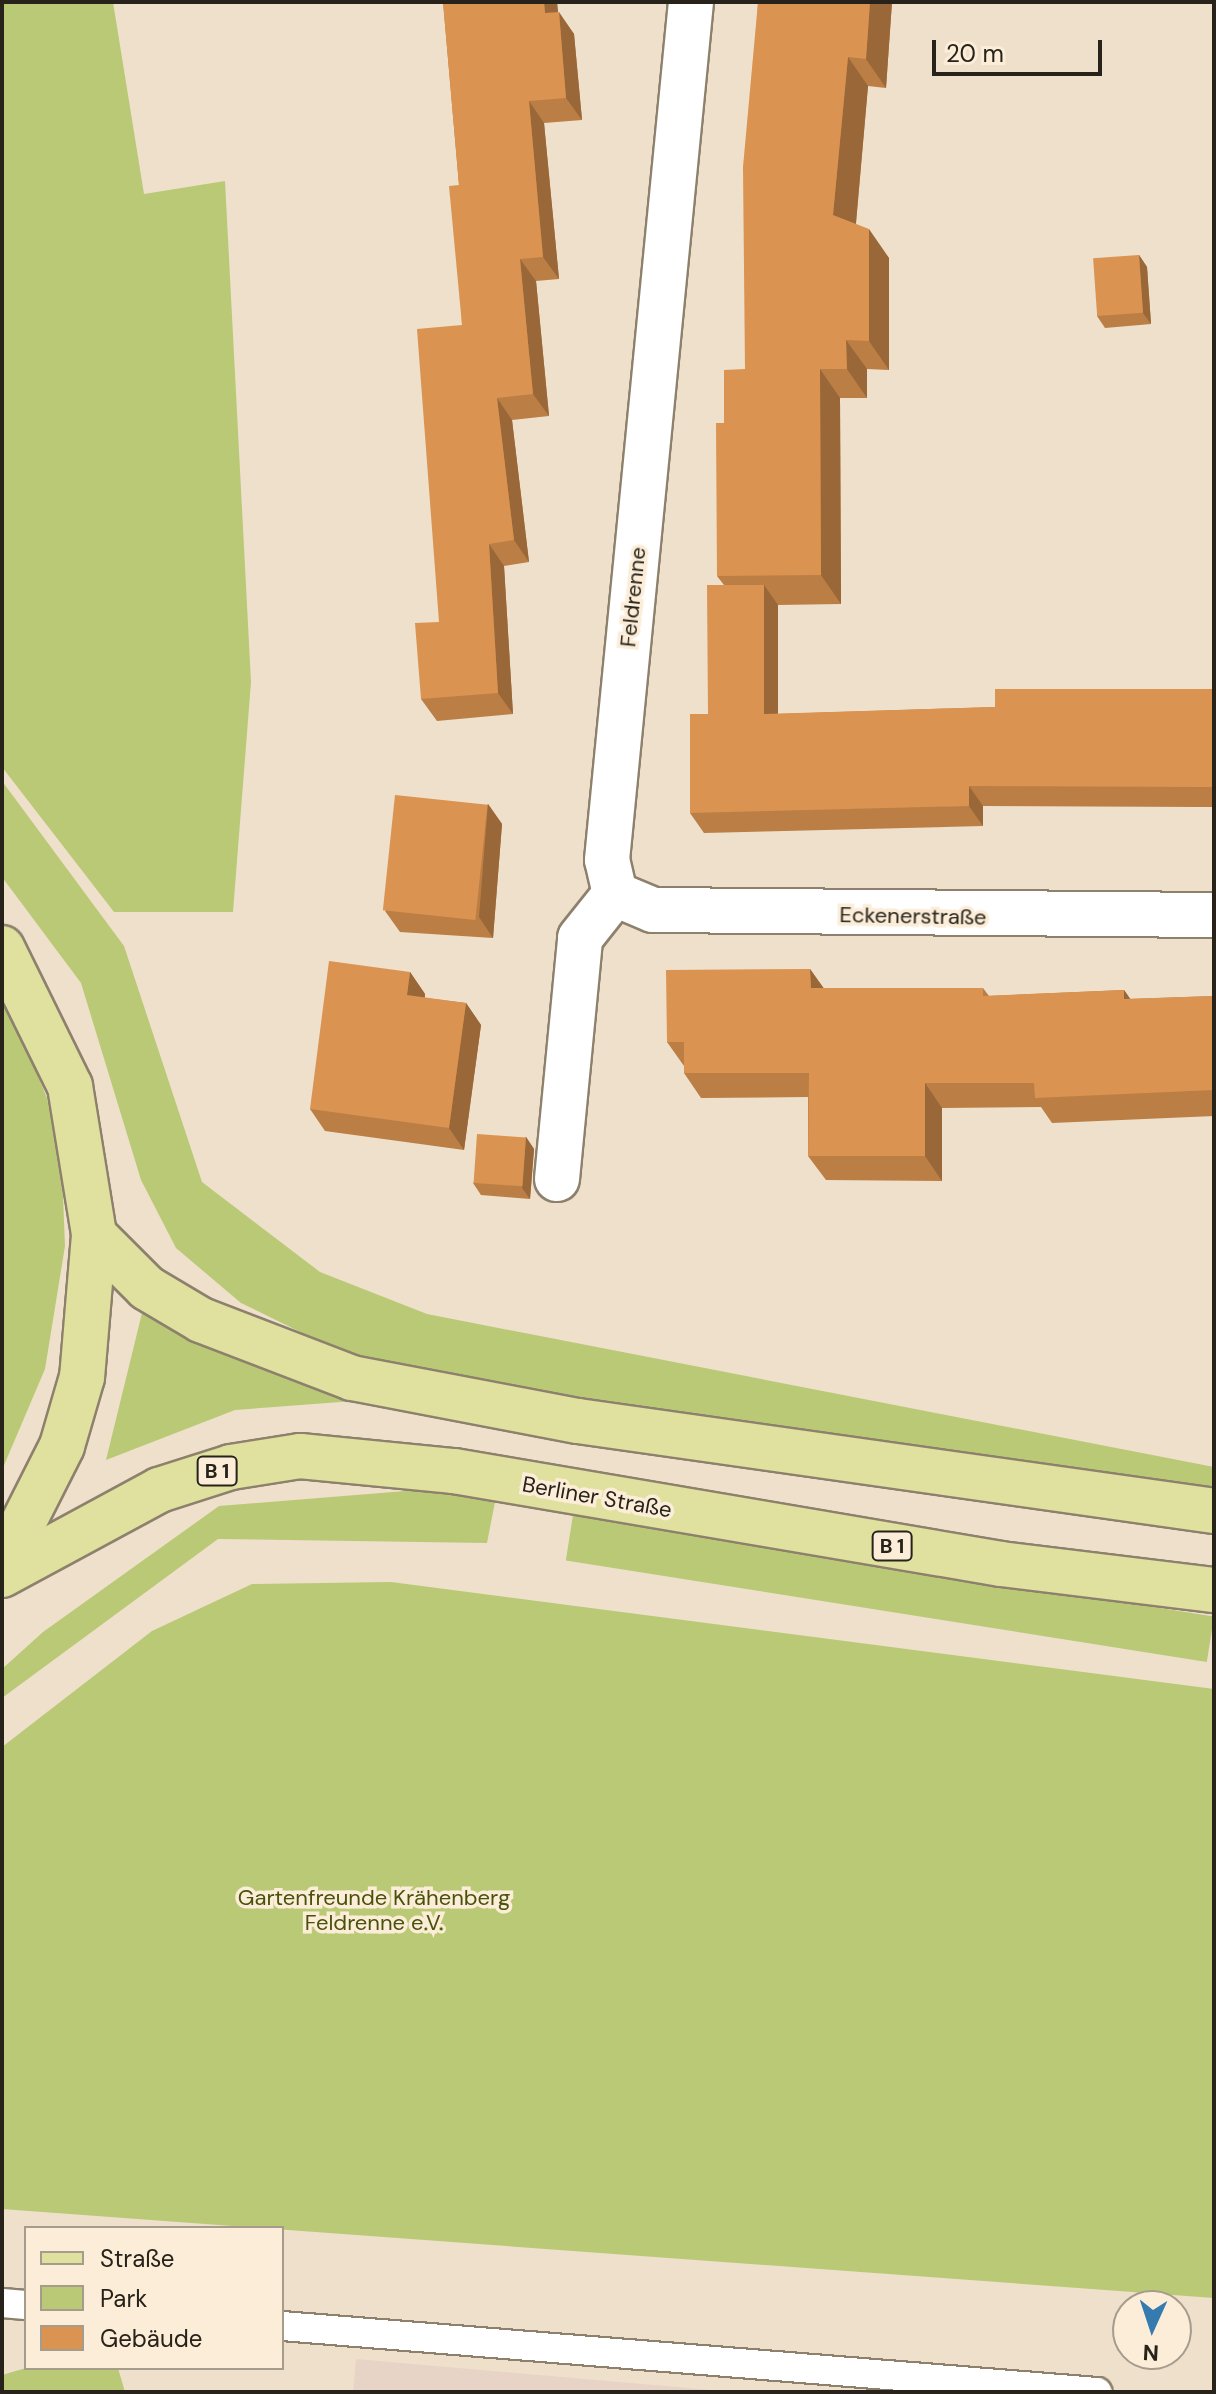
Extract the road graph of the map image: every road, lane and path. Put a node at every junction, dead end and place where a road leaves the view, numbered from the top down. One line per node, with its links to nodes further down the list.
1 (691, 2): 2 (street, Feldrenne)
2 (615, 894): 3 (street, Eckenerstraße); 5 (street)
3 (1214, 915)
4 (2, 948): 6 (main road)
5 (557, 1179)
6 (94, 1235): 7 (main road); 8 (main road)
7 (1214, 1511)
8 (2, 1565)
9 (2, 1575): 10 (main road, Berliner Straße / B 1)
10 (1214, 1590)
11 (2, 2303): 12 (lane)
12 (24, 2305)
13 (284, 2326): 14 (lane)
14 (1097, 2392)

